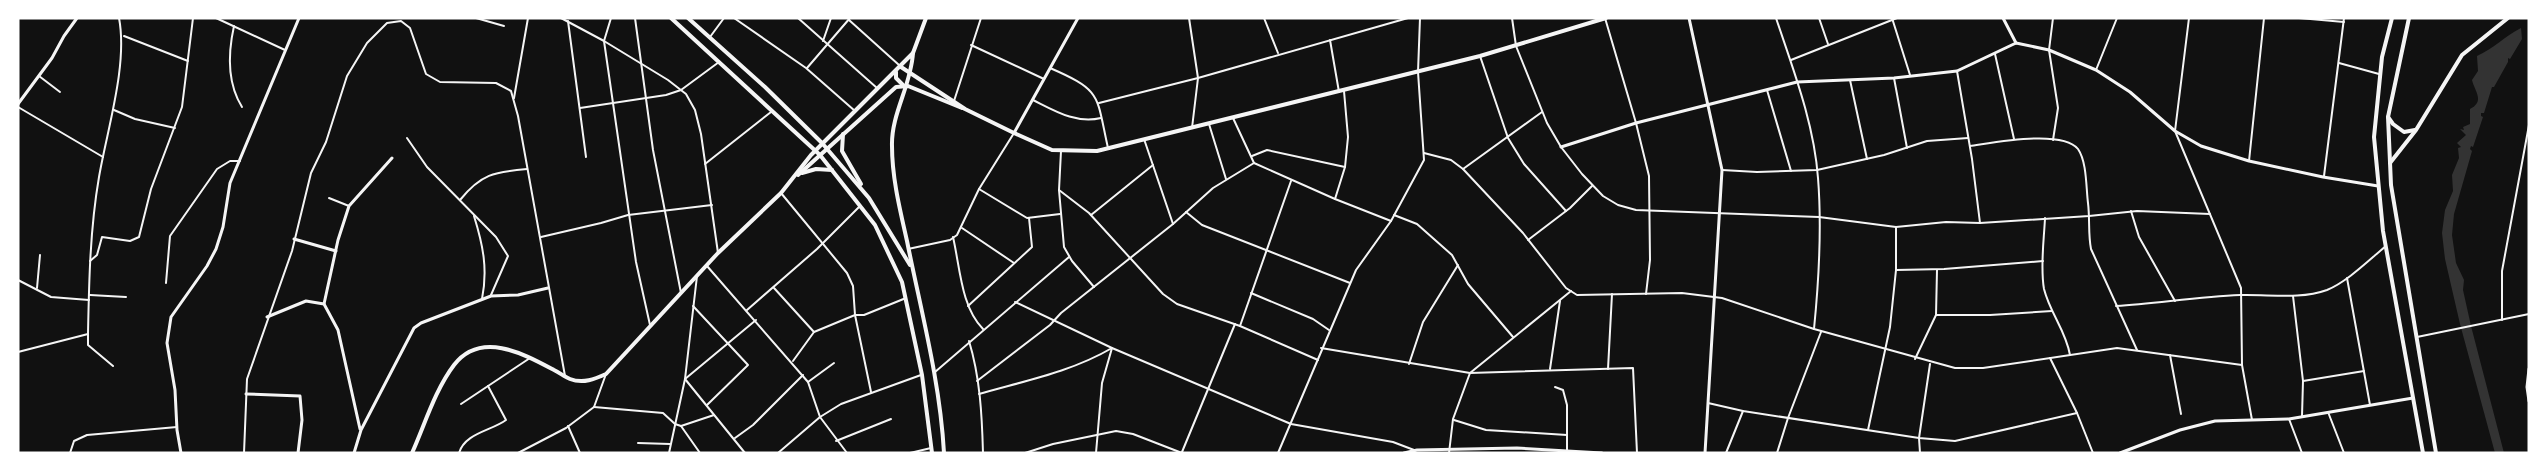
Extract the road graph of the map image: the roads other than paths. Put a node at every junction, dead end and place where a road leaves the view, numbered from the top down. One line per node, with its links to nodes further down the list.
1 (77, 18): 77 (street)
2 (119, 18): 47 (street)
3 (193, 18): 64 (street)
4 (216, 18): 44 (street)
5 (299, 18): 58 (street)
6 (476, 18): 45 (street)
7 (528, 18): 91 (street)
8 (561, 18): 42 (street)
9 (611, 18): 50 (street)
10 (634, 18): 67 (street)
11 (671, 18): 65 (main road)
12 (688, 18): 48 (main road)
13 (724, 18): 48 (street)
14 (734, 18): 69 (street)
15 (798, 18): 51 (street)
16 (831, 18): 51 (street)
17 (926, 18): 59 (main road)
18 (981, 18): 55 (street)
19 (1078, 18): 70 (street)
20 (1189, 18): 79 (street)
21 (1264, 18): 60 (street)
22 (1408, 18): 49 (street)
23 (1420, 18): 74 (street)
24 (1512, 18): 56 (street)
25 (1605, 18): 56 (main road); 108 (street)
26 (1689, 18): 97 (street)
27 (1776, 18): 63 (street)
28 (1820, 18): 53 (street)
29 (1897, 18): 40 (street)
30 (2003, 18): 52 (street)
31 (2053, 18): 57 (street)
32 (2117, 18): 71 (street)
33 (2189, 18): 114 (street)
34 (2264, 18): 138 (street)
35 (2299, 18): 41 (street)
36 (2392, 18): 76 (main road)
37 (2409, 18): 105 (main road)
38 (2508, 18): 113 (main road)
39 (850, 19): 54 (street); 68 (street)
40 (1892, 19): 53 (street); 78 (street)
41 (2344, 20): 66 (street)
42 (568, 21): 50 (street); 99 (street)
43 (2529, 25): 46 (street)
44 (234, 26): 58 (street); 98 (street)
45 (504, 26)
46 (2529, 31)
47 (122, 36): 64 (street); 101 (street)
48 (710, 37): 123 (main road)
49 (1330, 40): 60 (street); 88 (street)
50 (604, 41): 67 (street); 94 (street)
51 (823, 41): 54 (street)
52 (2016, 43): 57 (street); 61 (street)
53 (1828, 44): 63 (street)
54 (826, 45): 69 (street); 85 (street)
55 (971, 45): 81 (street); 93 (street)
56 (1515, 46): 62 (main road); 104 (street)
57 (2049, 50): 71 (street); 122 (street)
58 (287, 51): 139 (street)
59 (913, 53): 68 (main road); 75 (main road)
60 (1278, 53): 79 (street)
61 (1995, 54): 73 (street); 121 (street)
62 (1480, 56): 74 (main road); 118 (street)
63 (1790, 60): 83 (street)
64 (188, 61): 111 (street)
65 (720, 61): 86 (street); 102 (main road)
66 (2339, 63): 76 (street); 152 (street)
67 (643, 65): 86 (street); 90 (street)
68 (901, 67): 72 (main road); 75 (main road)
69 (806, 68): 103 (street)
70 (1050, 68): 81 (street); 95 (street)
71 (2096, 70): 114 (street)
72 (897, 71): 84 (main road); 85 (main road)
73 (1957, 71): 78 (street); 119 (street)
74 (1418, 72): 88 (main road); 131 (street)
75 (912, 73): 84 (main road); 93 (main road)
76 (2380, 74): 157 (main road)
77 (39, 76): 89 (street); 96 (street)
78 (1910, 76): 80 (street)
79 (1198, 78): 95 (street); 112 (street)
80 (1894, 78): 82 (street); 128 (street)
81 (1044, 79): 92 (street)
82 (1850, 80): 83 (street); 137 (street)
83 (1797, 82): 87 (street); 148 (street)
84 (906, 86): 100 (main road); 115 (main road); 195 (main road)
85 (879, 89): 103 (main road)
86 (681, 90): 90 (street); 142 (street)
87 (1767, 90): 97 (street); 150 (street)
88 (1341, 91): 107 (main road); 144 (street)
89 (60, 92)
90 (647, 98): 94 (street); 168 (street)
91 (513, 99): 145 (street); 191 (street)
92 (1033, 99): 106 (street); 116 (street)
93 (954, 101): 100 (main road)
94 (613, 103): 99 (street); 176 (street)
95 (1099, 103): 106 (street)
96 (18, 105): 134 (street)
97 (1707, 105): 108 (street); 147 (street)
98 (242, 106)
99 (580, 108): 135 (street)
100 (965, 109): 116 (main road)
101 (113, 110): 111 (street); 134 (street)
102 (774, 110): 129 (main road); 142 (street)
103 (855, 111): 123 (main road)
104 (1542, 112): 118 (street); 125 (street)
105 (2388, 117): 113 (main road); 141 (main road)
106 (1101, 118): 127 (street)
107 (1233, 118): 109 (main road); 133 (street)
108 (1636, 123): 125 (street); 169 (street)
109 (1209, 124): 112 (main road); 154 (street)
110 (2529, 125): 248 (street)
111 (175, 128): 202 (street)
112 (1192, 128): 120 (main road)
113 (2416, 130): 141 (main road)
114 (2175, 131): 138 (street); 175 (street)
115 (844, 132): 126 (main road); 162 (main road)
116 (1014, 133): 130 (main road); 158 (street)
117 (407, 138): 164 (street)
118 (1508, 138): 146 (street); 170 (street)
119 (1968, 138): 124 (street); 128 (street)
120 (1144, 139): 127 (main road); 143 (street)
121 (2014, 139): 122 (street); 124 (street)
122 (2053, 140): 180 (street)
123 (822, 143): 126 (main road); 129 (main road)
124 (1970, 146): 185 (street)
125 (1561, 147): 156 (street)
126 (827, 148): 132 (main road); 162 (main road)
127 (1108, 148): 130 (main road)
128 (1907, 148): 137 (street)
129 (815, 150): 132 (main road); 153 (main road)
130 (1061, 150): 159 (street)
131 (1424, 153): 146 (street); 178 (street)
132 (820, 155): 149 (main road); 151 (main road)
133 (1252, 156): 140 (street); 144 (street)
134 (103, 157): 202 (street)
135 (586, 157)
136 (392, 158): 167 (street)
137 (1867, 159): 148 (street)
138 (2249, 160): 152 (street)
139 (240, 161): 213 (street); 323 (street)
140 (1254, 163): 154 (street); 155 (street)
141 (2390, 163): 259 (main road)
142 (705, 164): 165 (street)
143 (1153, 165): 177 (street); 186 (street)
144 (1345, 167): 163 (street)
145 (527, 169): 164 (street); 189 (street)
146 (1463, 169): 192 (street)
147 (1722, 170): 150 (street); 179 (street)
148 (1817, 170): 150 (street); 181 (street)
149 (834, 171): 151 (main road); 166 (main road)
150 (1791, 171)
151 (799, 174): 153 (main road)
152 (2324, 177): 157 (street)
153 (794, 178): 160 (main road)
154 (1226, 179): 172 (street)
155 (1291, 181): 163 (street); 196 (street)
156 (1592, 186): 169 (street); 170 (street)
157 (2378, 186): 194 (main road)
158 (979, 189): 182 (street); 188 (street)
159 (1059, 190): 173 (street); 177 (street)
160 (781, 193): 193 (street); 198 (main road)
161 (330, 198): 167 (street)
162 (869, 198): 207 (main road)
163 (1335, 199): 184 (street)
164 (460, 200): 174 (street)
165 (712, 205): 168 (street); 198 (street)
166 (861, 205): 193 (street); 230 (main road)
167 (349, 206): 197 (street)
168 (664, 210): 176 (street); 221 (street)
169 (1651, 210): 179 (street); 223 (street)
170 (1566, 211): 192 (street)
171 (2131, 211): 175 (street); 180 (street); 234 (street)
172 (1186, 212): 186 (street); 196 (street)
173 (1061, 213): 182 (street); 200 (street)
174 (473, 214): 226 (street); 232 (street)
175 (2210, 214): 225 (street)
176 (628, 215): 189 (street); 250 (street)
177 (1091, 215): 201 (street)
178 (1394, 215): 184 (street); 205 (street)
179 (1720, 215): 181 (street); 229 (street)
180 (2089, 216): 183 (street); 239 (street)
181 (1819, 217): 187 (street); 253 (street)
182 (1029, 218): 204 (street)
183 (2045, 218): 185 (street); 203 (street)
184 (1391, 220): 214 (street)
185 (1980, 223): 187 (street)
186 (1173, 224): 201 (street)
187 (1896, 227): 209 (street)
188 (962, 228): 190 (street); 204 (street)
189 (540, 237): 218 (street)
190 (953, 237): 195 (street); 238 (street)
191 (294, 239): 197 (street); 245 (street)
192 (1528, 240): 219 (street)
193 (823, 243): 215 (street); 243 (street)
194 (2386, 246): 211 (street); 300 (main road)
195 (908, 249): 207 (main road)
196 (1266, 250): 214 (street); 220 (street)
197 (336, 251): 236 (street)
198 (718, 254): 206 (main road)
199 (40, 255): 217 (street)
200 (1069, 256): 216 (street); 235 (street)
201 (1129, 259): 216 (street); 249 (street)
202 (90, 261): 224 (street)
203 (2043, 261): 208 (street); 241 (street)
204 (1014, 263): 238 (street)
205 (1458, 265): 258 (street); 276 (street)
206 (707, 266): 210 (main road); 240 (street)
207 (912, 269): 283 (main road)
208 (1937, 269): 209 (street); 244 (street)
209 (1896, 270): 264 (street)
210 (697, 276): 221 (main road); 237 (street)
211 (2346, 277): 227 (street); 282 (street)
212 (18, 280): 217 (street)
213 (165, 283)
214 (1350, 283): 254 (street)
215 (773, 287): 240 (street); 256 (street)
216 (1094, 287): 246 (street)
217 (36, 288): 231 (street)
218 (548, 288): 226 (street); 288 (street)
219 (1572, 291): 222 (street); 233 (street)
220 (1251, 293): 251 (street); 254 (street)
221 (681, 294): 250 (main road)
222 (1612, 294): 223 (street); 280 (street)
223 (1646, 294): 229 (street)
224 (89, 295): 228 (street); 231 (street)
225 (2241, 295): 227 (street); 234 (street); 277 (street)
226 (491, 296): 232 (street)
227 (2293, 296): 291 (street)
228 (126, 297)
229 (1716, 297): 253 (street); 302 (street)
230 (906, 298): 243 (street); 287 (main road)
231 (89, 300): 257 (street)
232 (482, 300): 324 (street)
233 (1560, 300): 258 (street); 279 (street)
234 (2175, 301): 239 (street)
235 (1015, 302): 246 (street); 252 (street)
236 (324, 304): 245 (street); 324 (street)
237 (693, 306): 261 (street); 289 (street)
238 (968, 306): 252 (street)
239 (2116, 306): 265 (street)
240 (747, 310): 247 (street)
241 (2052, 311): 244 (street); 268 (street)
242 (2529, 314): 248 (street)
243 (855, 315): 256 (street); 297 (street)
244 (1936, 315): 271 (street)
245 (267, 317): 298 (street)
246 (1056, 319): 262 (street); 290 (street)
247 (756, 320): 261 (street); 273 (street)
248 (2502, 320): 259 (street)
249 (1235, 324): 251 (street); 294 (street)
250 (651, 326): 285 (main road)
251 (1239, 326): 272 (street)
252 (983, 329): 260 (street)
253 (1814, 329): 255 (street)
254 (1329, 330): 263 (street)
255 (1821, 331): 264 (street); 315 (street)
256 (814, 332): 273 (street)
257 (88, 334): 266 (street); 278 (street)
258 (1513, 337): 284 (street)
259 (2416, 337): 370 (main road)
260 (969, 341): 283 (street); 290 (street)
261 (727, 343): 289 (street); 304 (street)
262 (1112, 348): 294 (street); 299 (street); 326 (street)
263 (1322, 348): 272 (street); 276 (street)
264 (1885, 350): 271 (street); 325 (street)
265 (2137, 350): 267 (street); 268 (street)
266 (18, 352)
267 (2169, 354): 277 (street); 310 (street)
268 (2070, 355): 270 (street)
269 (530, 358): 288 (main road); 293 (street); 342 (main road)
270 (2050, 358): 275 (street); 309 (street)
271 (1915, 359): 275 (street)
272 (1318, 360): 320 (street)
273 (792, 362): 286 (street)
274 (834, 363): 292 (street)
275 (1930, 363): 329 (street)
276 (1409, 364): 284 (street)
277 (2242, 365): 318 (street)
278 (113, 366)
279 (1550, 369): 280 (street); 284 (street)
280 (1608, 369): 360 (street)
281 (2529, 369): 296 (street)
282 (2364, 371): 291 (street); 305 (street)
283 (934, 372): 352 (main road)
284 (1470, 373): 316 (street)
285 (606, 374): 288 (main road); 306 (street)
286 (802, 375): 292 (street); 328 (street)
287 (922, 375): 297 (street); 333 (main road)
288 (565, 376)
289 (685, 379): 304 (street); 319 (street)
290 (976, 381): 299 (street)
291 (2303, 381): 312 (street)
292 (808, 382): 313 (street)
293 (488, 386): 303 (street); 343 (street)
294 (1209, 387): 320 (street); 356 (street)
295 (1555, 387): 327 (street)
296 (2528, 387): 301 (street)
297 (871, 392): 313 (street)
298 (246, 394): 339 (street); 340 (street)
299 (979, 394): 353 (street)
300 (2413, 398): 305 (street); 369 (main road)
301 (2529, 401)
302 (1707, 403): 307 (street); 361 (street)
303 (461, 404)
304 (707, 405): 311 (street)
305 (2370, 405): 308 (street)
306 (594, 408): 319 (street); 321 (street)
307 (1743, 411): 315 (street); 362 (street)
308 (2328, 412): 312 (street); 368 (street)
309 (2077, 413): 329 (street); 365 (street)
310 (2181, 414)
311 (714, 415): 322 (street); 328 (street)
312 (2302, 416): 317 (street)
313 (820, 417): 330 (street); 349 (street)
314 (891, 418): 330 (street)
315 (1788, 418): 325 (street); 363 (street)
316 (1453, 419): 327 (street); 335 (street)
317 (2289, 419): 318 (street); 367 (street)
318 (2252, 421): 366 (street)
319 (675, 424): 322 (street); 332 (street)
320 (1291, 424): 334 (street); 357 (street)
321 (568, 426): 344 (street); 345 (street)
322 (681, 426): 347 (street)
323 (177, 428): 337 (street); 338 (street)
324 (361, 430): 341 (street)
325 (1868, 430): 329 (street)
326 (1097, 434): 354 (street); 355 (street); 356 (street)
327 (1567, 435): 336 (street)
328 (735, 438): 348 (street)
329 (1919, 438): 364 (street)
330 (836, 441): 350 (street)
331 (638, 443): 332 (street)
332 (670, 444): 346 (street)
333 (931, 450): 351 (street)
334 (1417, 450): 335 (street); 358 (street)
335 (1449, 451): 336 (street)
336 (1566, 451): 359 (street)
337 (70, 453)
338 (181, 453)
339 (244, 453)
340 (298, 453)
341 (354, 453)
342 (412, 453)
343 (459, 453)
344 (518, 453)
345 (580, 453)
346 (669, 453)
347 (700, 453)
348 (745, 453)
349 (778, 453)
350 (847, 453)
351 (910, 453)
352 (944, 453)
353 (983, 453)
354 (1025, 453)
355 (1096, 453)
356 (1182, 453)
357 (1278, 453)
358 (1404, 453)
359 (1602, 453)
360 (1637, 453)
361 (1705, 453)
362 (1726, 453)
363 (1777, 453)
364 (1920, 453)
365 (2093, 453)
366 (2120, 453)
367 (2302, 453)
368 (2344, 453)
369 (2423, 453)
370 (2436, 453)

